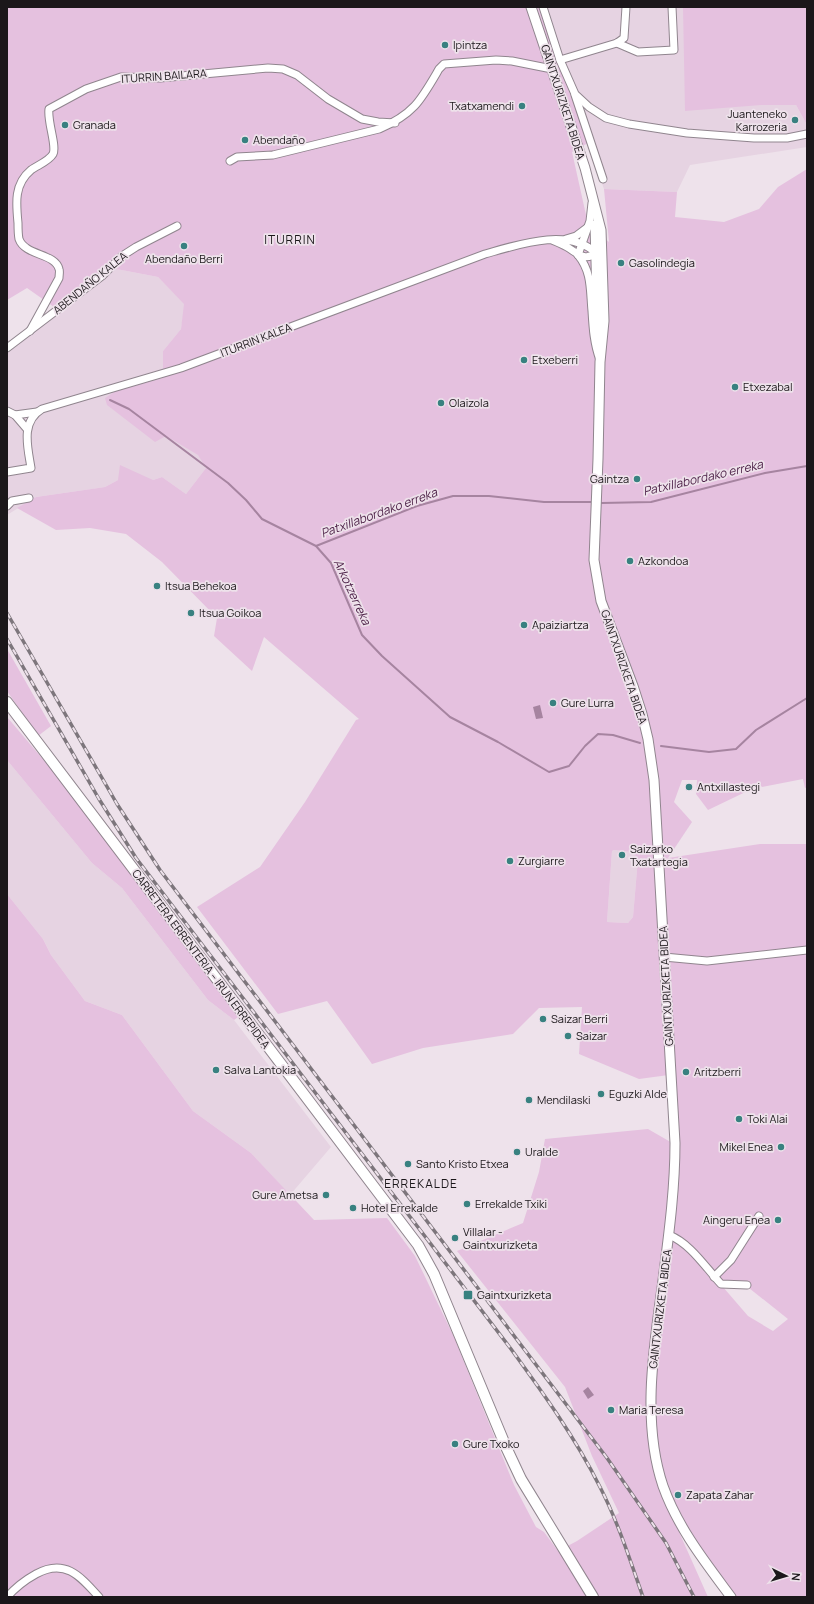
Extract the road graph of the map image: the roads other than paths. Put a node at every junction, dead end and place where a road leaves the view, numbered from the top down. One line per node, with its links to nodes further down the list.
1 (531, 7): 7 (main road, GAINTXURIZKETA BIDEA)
2 (543, 7): 6 (street)
3 (626, 7): 5 (street)
4 (672, 7): 5 (street)
5 (617, 43): 6 (street)
6 (560, 60): 8 (street)
7 (552, 69): 9 (street); 13 (main road, GAINTXURIZKETA BIDEA)
8 (575, 94): 10 (street); 12 (street)
9 (395, 123): 11 (street); 23 (street, ITURRIN BAILARA)
10 (807, 134)
11 (230, 161)
12 (603, 179)
13 (593, 197): 15 (street); 18 (main road, GAINTXURIZKETA BIDEA); 20 (main road, GAINTXURIZKETA BIDEA)
14 (177, 226): 23 (street, ABENDAÑO KALEA)
15 (588, 227): 17 (street, ITURRIN KALEA); 19 (street)
16 (552, 240): 17 (street, ITURRIN KALEA); 21 (street); 27 (street, ITURRIN KALEA)
17 (562, 240): 19 (street, ITURRIN KALEA)
18 (602, 241): 20 (main road, GAINTXURIZKETA BIDEA); 22 (main road, GAINTXURIZKETA BIDEA)
19 (582, 244): 20 (street, ITURRIN KALEA); 21 (street)
20 (596, 253): 21 (street); 22 (main road, GAINTXURIZKETA BIDEA); 25 (main road, GAINTXURIZKETA BIDEA)
21 (578, 254): 25 (street)
22 (603, 288): 25 (main road, GAINTXURIZKETA BIDEA)
23 (30, 331): 24 (street, ABENDAÑO KALEA)
24 (7, 348)
25 (600, 362): 35 (main road, GAINTXURIZKETA BIDEA)
26 (7, 411): 28 (street)
27 (37, 412): 28 (street, ITURRIN KALEA); 29 (street)
28 (15, 415): 29 (street)
29 (27, 429): 30 (street)
30 (7, 472)
31 (29, 498): 32 (street)
32 (7, 506)
33 (8, 704): 42 (main road, CARRETERA ERRENTERIA – IRUN ERREPIDEA)
34 (807, 950): 35 (street)
35 (664, 957): 37 (main road, GAINTXURIZKETA BIDEA)
36 (759, 1216): 38 (street)
37 (669, 1235): 38 (street); 43 (main road, GAINTXURIZKETA BIDEA)
38 (714, 1277): 39 (street)
39 (747, 1285)
40 (7, 1597): 41 (street)
41 (99, 1597)
42 (592, 1597)
43 (731, 1597)

